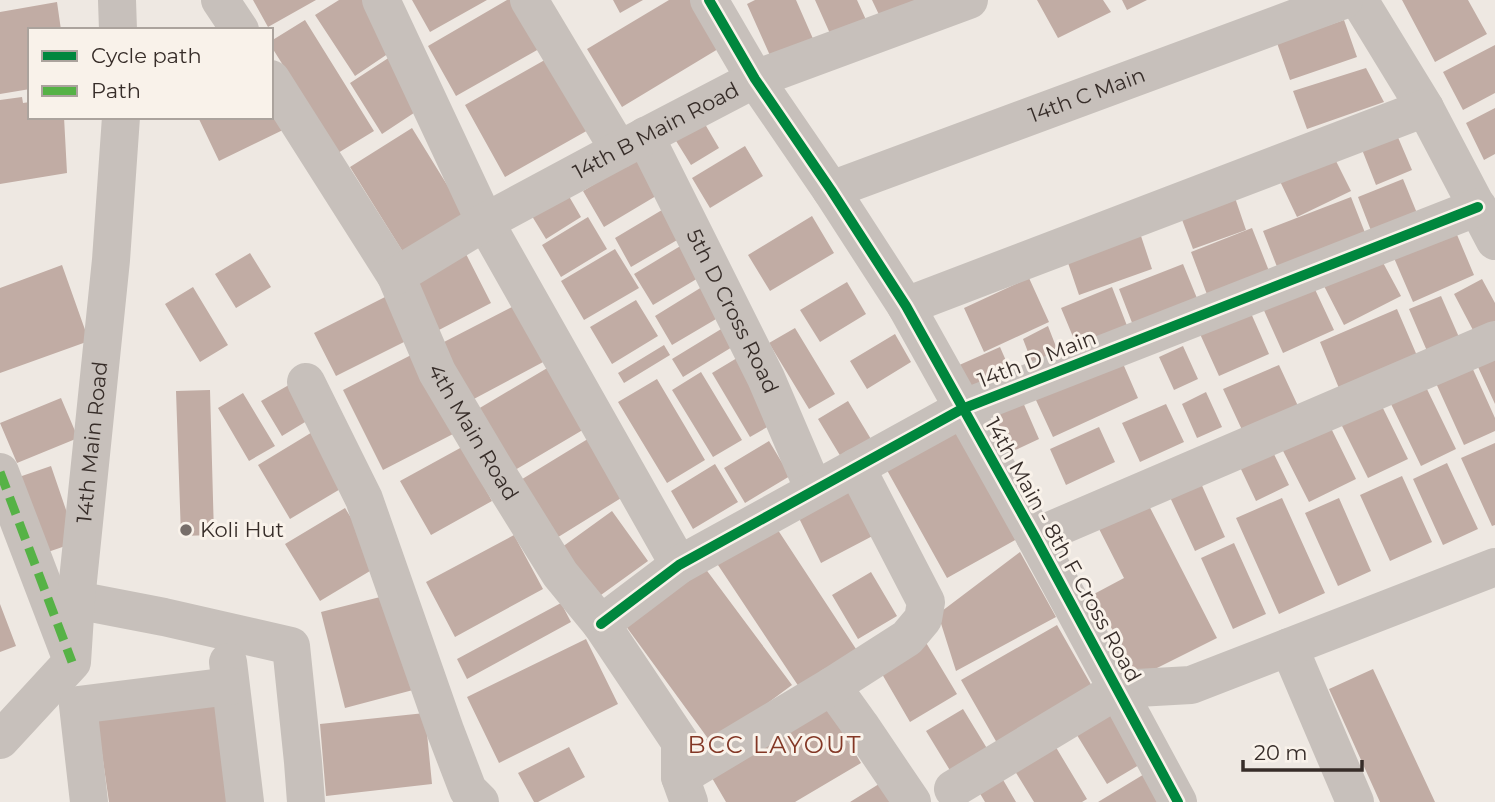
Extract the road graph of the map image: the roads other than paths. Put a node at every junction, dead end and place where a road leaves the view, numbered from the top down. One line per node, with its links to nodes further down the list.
1 (117, 0): 9 (street)
2 (220, 0): 10 (street)
3 (381, 0): 18 (street)
4 (529, 0): 15 (street, 5th D Cross Road)
5 (709, 0): 11 (street, 14th Main - 8th F Cross Road)
6 (969, 0): 11 (street, 14th B Main Road)
7 (1344, 0): 16 (street, 14th C Main)
8 (1359, 0): 13 (street)
9 (118, 28)
10 (239, 28)
11 (755, 79): 15 (street, 14th B Main Road); 16 (street, 14th Main - 8th F Cross Road)
12 (273, 82): 20 (street, 4th Main Road)
13 (1425, 108): 17 (street); 21 (street)
14 (121, 119): 31 (street, 14th Main Road)
15 (632, 143): 18 (street, 14th B Main Road); 27 (street, 5th D Cross Road)
16 (831, 190): 21 (street, 14th Main - 8th F Cross Road)
17 (1478, 207): 19 (street); 24 (street, 14th D Main)
18 (485, 222): 20 (street, 14th B Main Road); 29 (street)
19 (1495, 241)
20 (397, 276): 32 (street, 4th Main Road)
21 (906, 306): 24 (street, 14th Main - 8th F Cross Road)
22 (1495, 340): 28 (street)
23 (306, 382): 45 (street)
24 (962, 409): 25 (street, 14th D Main); 28 (street, 14th Main - 8th F Cross Road)
25 (856, 467): 27 (street, 14th D Main); 37 (street, 4th Main Road)
26 (0, 472): 35 (street)
27 (814, 490): 29 (street, 14th D Main)
28 (1035, 537): 38 (street, 14th Main - 8th F Cross Road)
29 (679, 565): 32 (street, 14th D Main)
30 (1495, 567): 34 (street)
31 (76, 600): 33 (street); 35 (street, 14th Main Road)
32 (601, 624): 41 (street, 4th Main Road)
33 (225, 630): 36 (street); 44 (street)
34 (1289, 647): 38 (street); 48 (street)
35 (72, 662): 39 (street)
36 (230, 686): 42 (street); 43 (street)
37 (831, 686): 41 (street, 4th Main Road); 46 (street)
38 (1119, 690): 40 (street); 47 (street, 14th Main - 8th F Cross Road)
39 (0, 740)
40 (953, 789)
41 (680, 794)
42 (89, 802)
43 (245, 802)
44 (306, 802)
45 (480, 802)
46 (912, 802)
47 (1178, 802)
48 (1355, 802)

